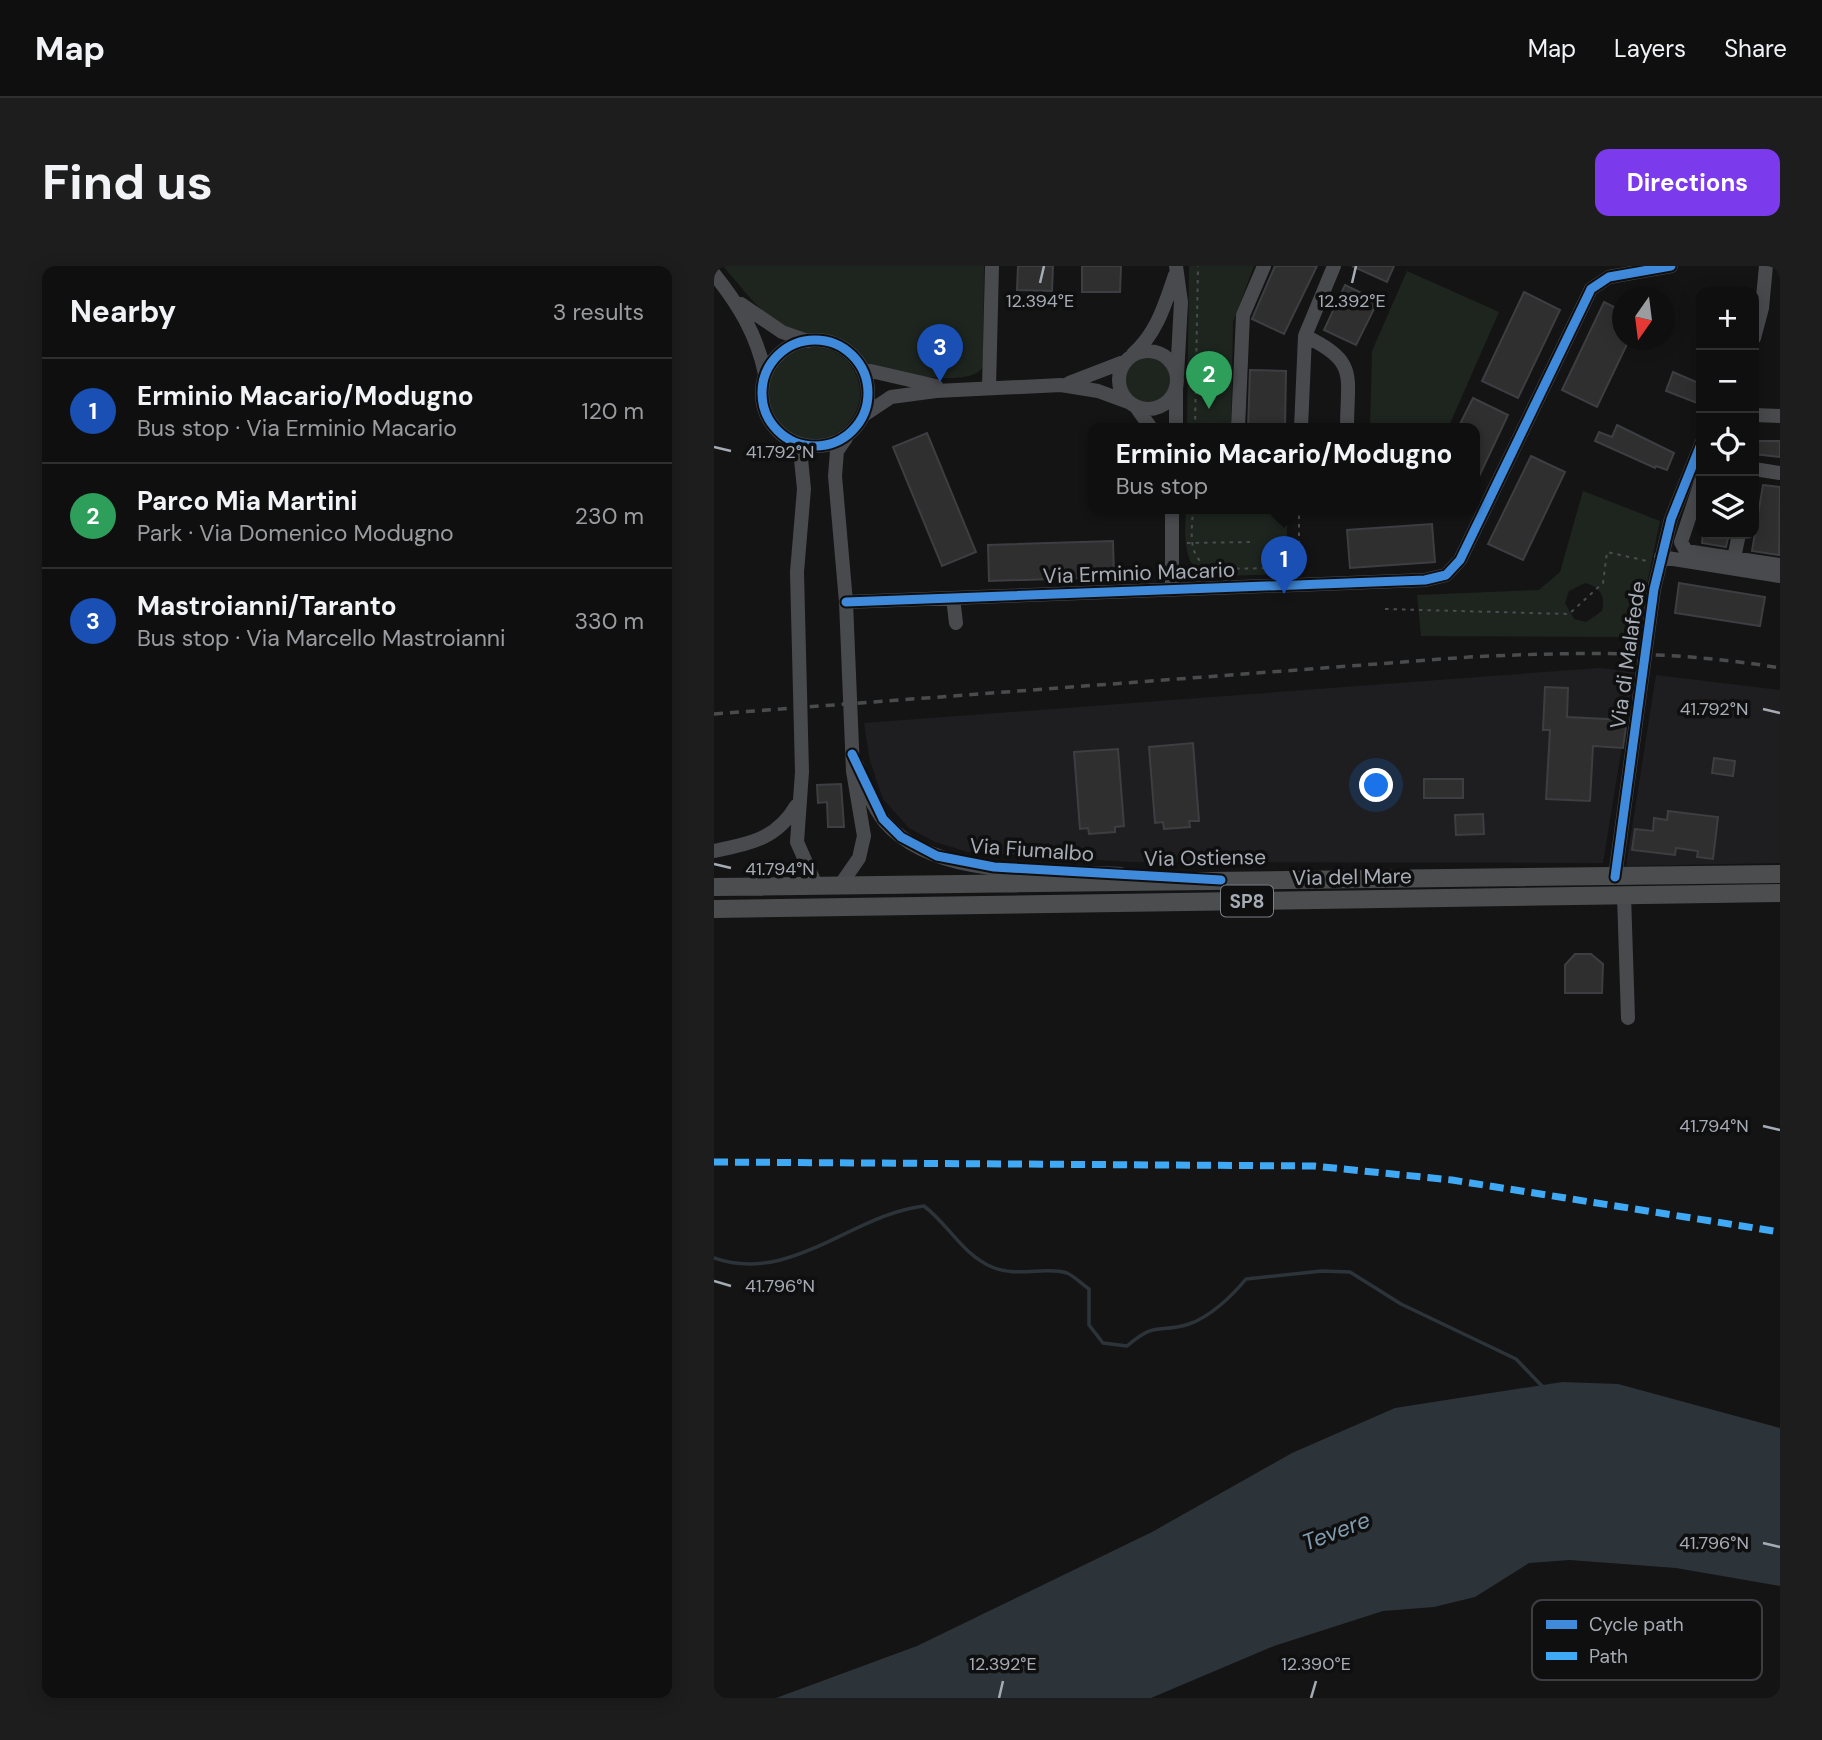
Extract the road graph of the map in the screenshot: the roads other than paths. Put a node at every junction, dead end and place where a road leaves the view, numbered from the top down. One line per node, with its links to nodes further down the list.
1 (992, 266): 17 (street)
2 (1264, 266): 25 (street)
3 (1334, 266): 10 (street)
4 (1669, 266): 34 (street, Via Erminio Macario)
5 (1766, 266): 9 (street)
6 (1176, 270): 12 (street); 15 (street)
7 (714, 274): 8 (street)
8 (734, 299): 11 (street); 14 (street)
9 (1759, 319)
10 (1305, 336): 26 (street); 27 (street)
11 (810, 341): 13 (street); 14 (street)
12 (1128, 359): 15 (street); 16 (street); 19 (street)
13 (862, 369): 18 (street); 21 (street)
14 (765, 374): 29 (street)
15 (1176, 383): 19 (street); 24 (street)
16 (1061, 385): 17 (street); 19 (street)
17 (989, 388): 18 (street)
18 (956, 390): 21 (street)
19 (1132, 404): 23 (street)
20 (1759, 415): 22 (street)
21 (863, 416): 28 (street)
22 (1780, 416)
23 (1146, 423)
24 (1177, 423)
25 (1238, 423)
26 (1301, 423)
27 (1347, 423)
28 (846, 438): 29 (street); 44 (street, Via Fiumalbo)
29 (792, 441): 47 (street)
30 (1696, 456): 39 (street, Via di Malafede)
31 (1759, 470): 32 (street)
32 (1780, 473)
33 (1696, 497): 38 (street)
34 (1480, 513)
35 (1172, 514): 42 (street)
36 (1480, 514): 42 (street, Via Erminio Macario)
37 (1738, 539): 38 (street)
38 (1734, 558): 40 (street)
39 (1660, 561): 41 (street); 50 (street, Via di Malafede)
40 (1780, 565)
41 (1780, 576)
42 (1172, 589): 43 (street, Via Erminio Macario)
43 (953, 598): 44 (street, Via Erminio Macario); 45 (street)
44 (846, 602): 46 (street, Via Fiumalbo)
45 (956, 623)
46 (852, 754): 51 (street, Via Fiumalbo); 52 (street, Via Fiumalbo)
47 (799, 802): 48 (street); 53 (street)
48 (714, 851)
49 (1780, 874): 50 (main road, Via Ostiense)
50 (1615, 877): 51 (main road, Via Ostiense)
51 (1221, 880): 52 (main road, Via Ostiense)
52 (841, 884): 53 (main road, Via Ostiense)
53 (816, 885): 54 (main road, Via Ostiense)
54 (714, 887)
55 (1780, 893): 56 (main road, Via del Mare / SP8)
56 (1624, 895): 57 (main road, Via del Mare / SP8); 58 (street)
57 (714, 909)
58 (1628, 1018)

